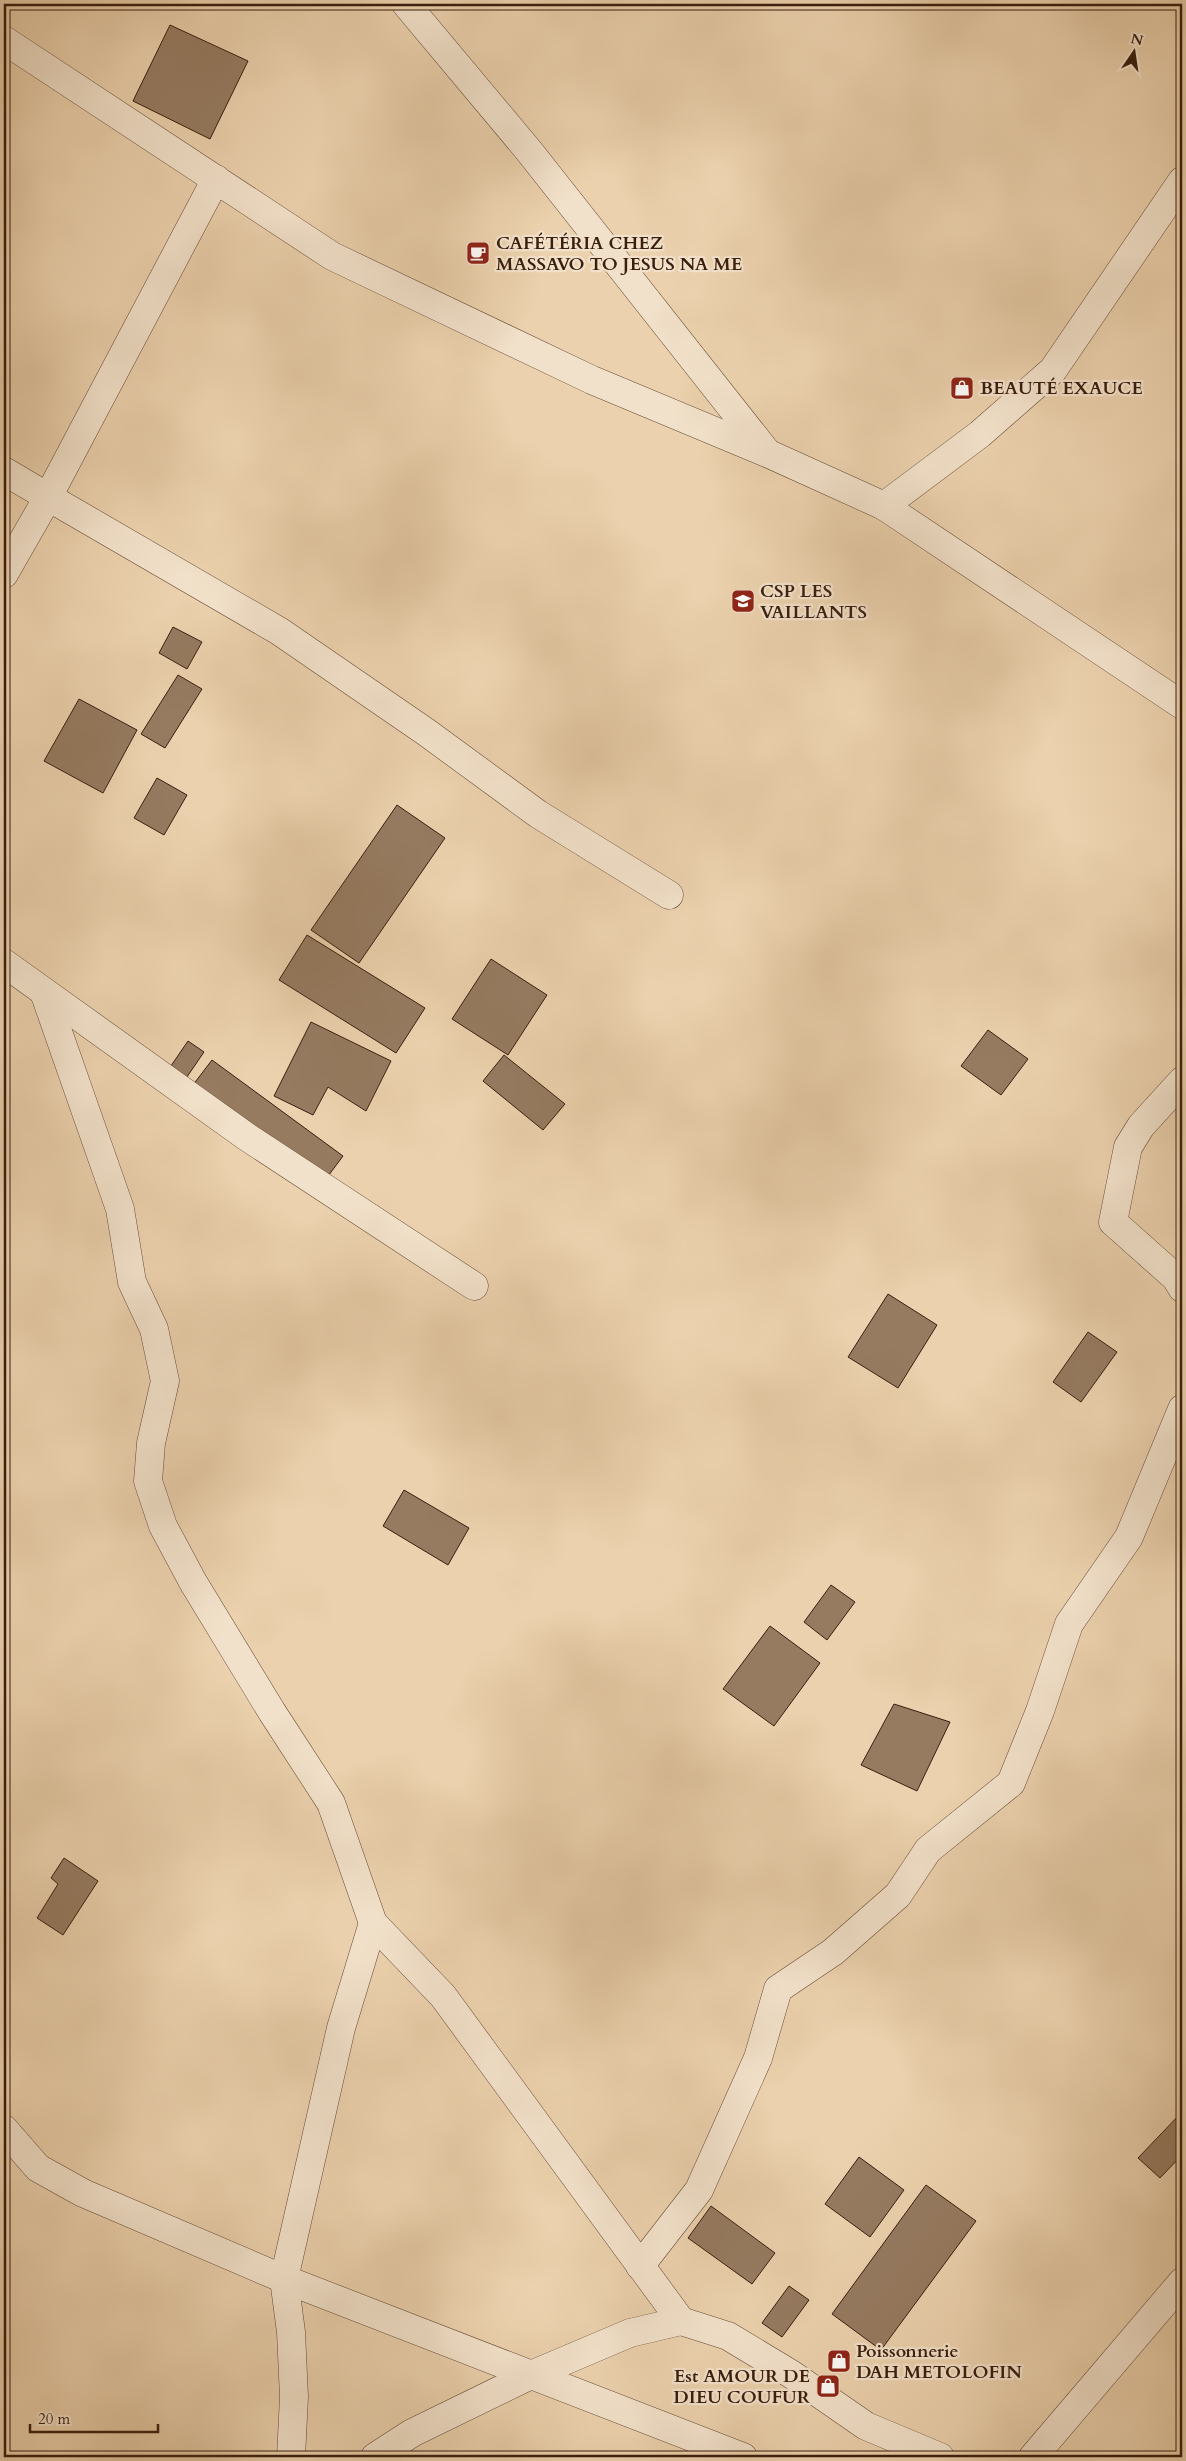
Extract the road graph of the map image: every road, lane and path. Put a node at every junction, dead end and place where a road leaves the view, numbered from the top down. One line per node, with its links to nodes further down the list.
1 (406, 4): 5 (street)
2 (4, 40): 3 (street)
3 (216, 179): 5 (street); 7 (street)
4 (1182, 182): 8 (street)
5 (767, 453): 8 (street)
6 (4, 471): 7 (street)
7 (48, 497): 9 (street); 11 (street)
8 (884, 506): 10 (street)
9 (4, 574)
10 (1182, 705)
11 (669, 895)
12 (4, 963): 13 (street)
13 (44, 992): 15 (street); 18 (street)
14 (1182, 1081): 16 (street)
15 (474, 1286)
16 (1182, 1288)
17 (1182, 1409): 20 (street)
18 (374, 1923): 20 (street); 21 (street)
19 (8, 2141): 21 (street)
20 (640, 2266): 23 (street)
21 (284, 2279): 24 (street); 25 (street)
22 (1182, 2282): 29 (street)
23 (681, 2321): 24 (street); 28 (street)
24 (531, 2375): 26 (street); 27 (street)
25 (291, 2457)
26 (375, 2457)
27 (742, 2457)
28 (940, 2457)
29 (1033, 2457)

